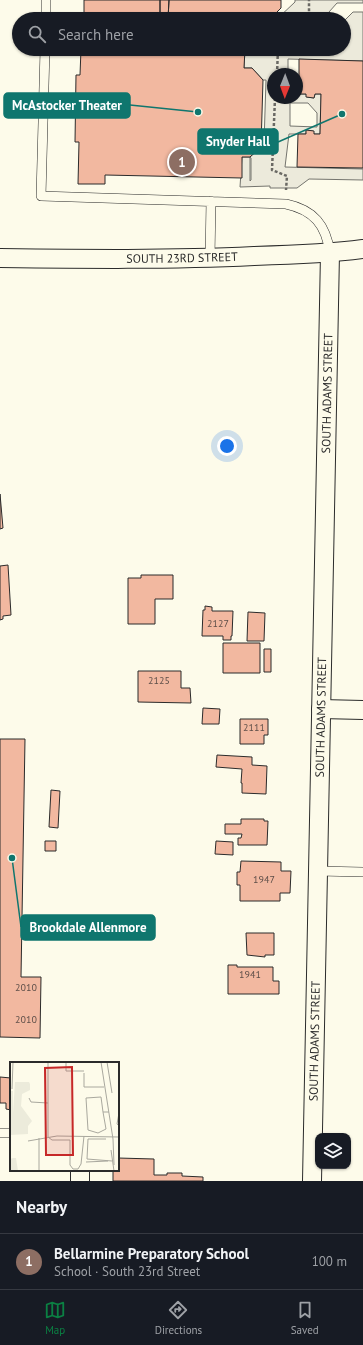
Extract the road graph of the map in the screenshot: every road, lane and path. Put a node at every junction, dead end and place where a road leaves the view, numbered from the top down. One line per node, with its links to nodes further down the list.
1 (46, 0): 3 (lane)
2 (310, 0): 4 (path)
3 (46, 12)
4 (309, 12)
5 (45, 56): 9 (lane)
6 (278, 56): 7 (path)
7 (277, 68)
8 (276, 104): 10 (path)
9 (211, 202): 10 (lane); 14 (lane)
10 (286, 204): 12 (lane)
11 (363, 249): 12 (street, SOUTH 23RD STREET)
12 (330, 253): 14 (street, SOUTH 23RD STREET); 15 (street, SOUTH ADAMS STREET)
13 (0, 258): 14 (street, SOUTH 23RD STREET)
14 (210, 258)
15 (321, 709): 16 (street); 17 (street, SOUTH ADAMS STREET)
16 (363, 710)
17 (318, 871): 18 (lane); 19 (street, SOUTH ADAMS STREET)
18 (363, 872)
19 (312, 1181)

